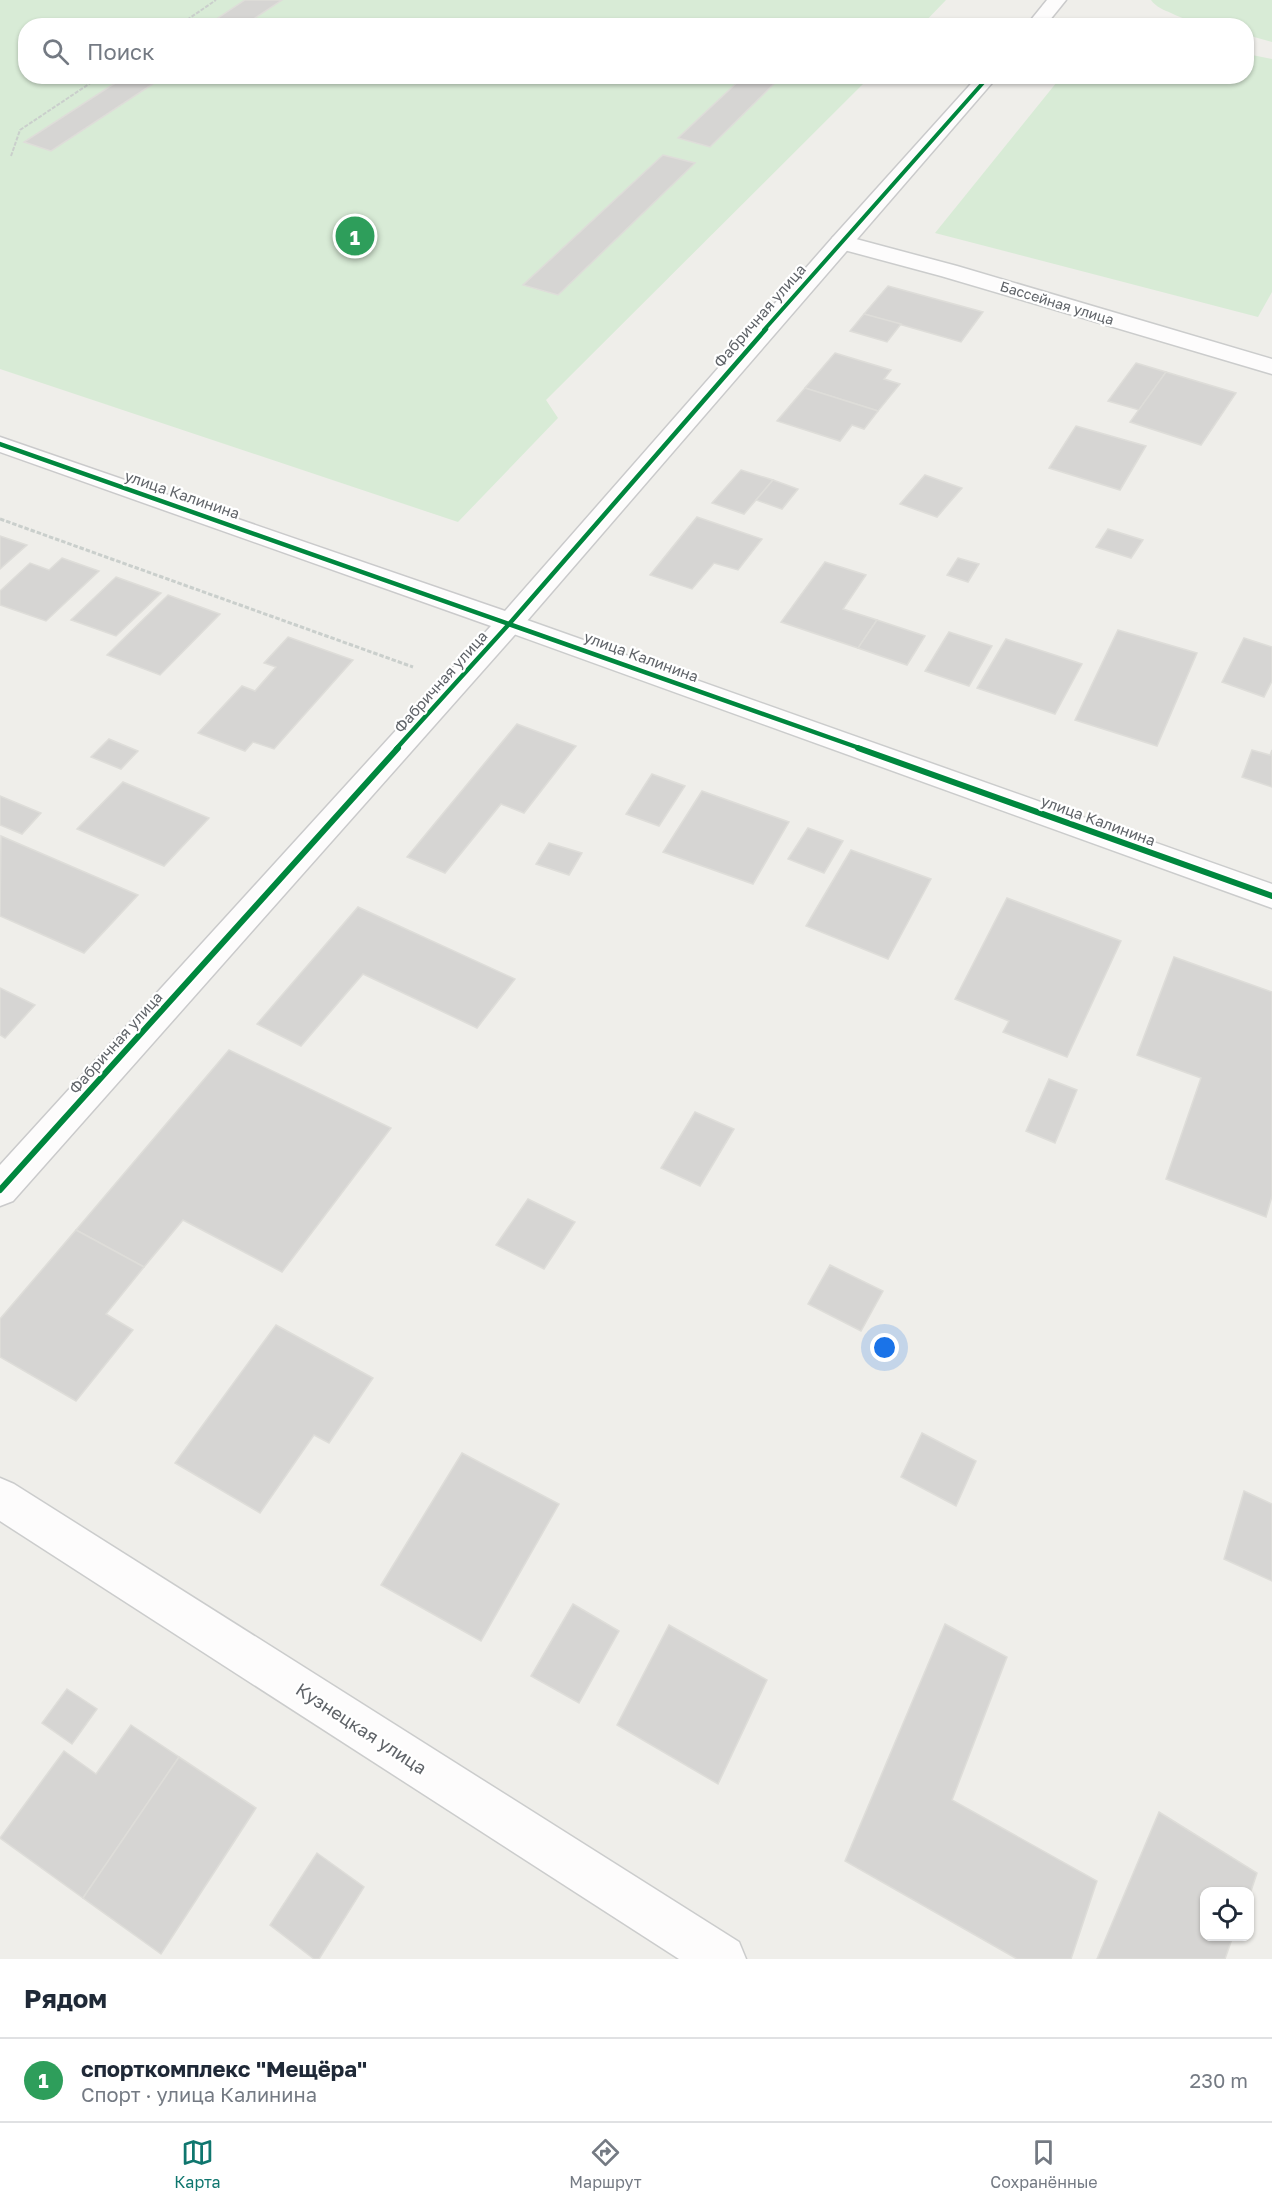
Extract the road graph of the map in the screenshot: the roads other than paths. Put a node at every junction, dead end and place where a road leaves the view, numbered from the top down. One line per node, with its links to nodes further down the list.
1 (1057, 0): 2 (street)
2 (1042, 18)
3 (982, 84): 4 (street, Фабричная улица)
4 (841, 242): 5 (street, Бассейная улица); 7 (street, Фабричная улица)
5 (1272, 367)
6 (0, 444): 7 (street, улица Калинина)
7 (510, 623): 8 (street, улица Калинина); 9 (street, Фабричная улица)
8 (1272, 896)
9 (0, 1190)
10 (0, 1498): 11 (street, Кузнецкая улица)
11 (722, 1959)

